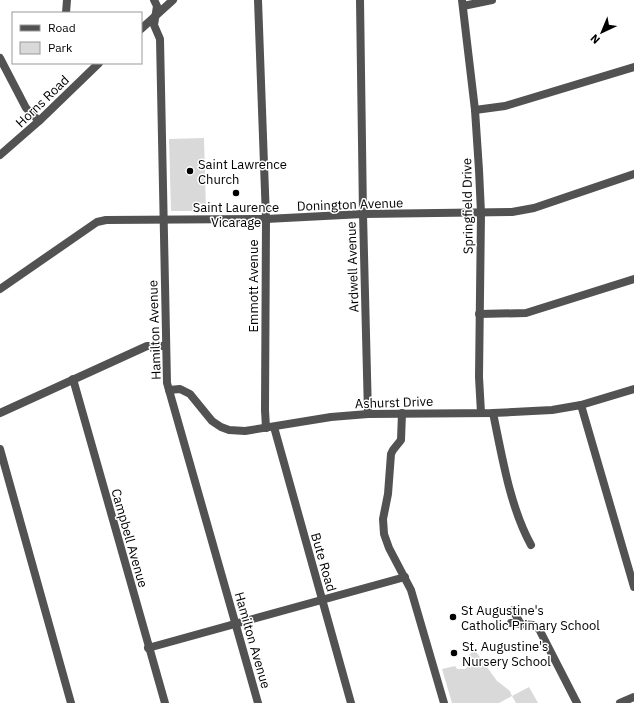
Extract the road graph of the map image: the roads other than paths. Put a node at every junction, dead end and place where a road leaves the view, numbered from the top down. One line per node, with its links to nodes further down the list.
1 (67, 0): 8 (street)
2 (154, 0): 9 (street, Hamilton Avenue)
3 (173, 0): 9 (street)
4 (258, 0): 21 (street, Emmott Avenue)
5 (360, 0): 19 (street, Ardwell Avenue)
6 (492, 0): 7 (street)
7 (462, 3): 14 (street, Springfield Drive)
8 (66, 12)
9 (155, 17): 10 (street); 20 (street, Hamilton Avenue)
10 (142, 28)
11 (0, 58): 15 (street)
12 (98, 64): 15 (street, Horns Road)
13 (634, 67): 14 (street)
14 (475, 110): 18 (street, Springfield Drive)
15 (39, 121): 16 (street, Horns Road)
16 (0, 155)
17 (634, 174): 18 (street, Donington Avenue)
18 (481, 213): 19 (street, Donington Avenue); 24 (street, Springfield Drive)
19 (363, 214): 21 (street, Donington Avenue); 34 (street, Ardwell Avenue)
20 (163, 219): 21 (street, Donington Avenue); 23 (street, Donington Avenue); 25 (street, Hamilton Avenue)
21 (266, 219): 35 (street, Emmott Avenue)
22 (634, 279): 24 (street)
23 (0, 289)
24 (479, 314): 32 (street, Springfield Drive)
25 (166, 346): 26 (street); 28 (street, Hamilton Avenue)
26 (73, 380): 30 (street); 45 (street, Campbell Avenue)
27 (634, 389): 29 (street, Ashurst Drive)
28 (169, 390): 35 (street, Ashurst Drive); 42 (street, Hamilton Avenue)
29 (581, 405): 33 (street, Ashurst Drive); 39 (street)
30 (0, 413)
31 (402, 413): 32 (street, Ashurst Drive); 34 (street, Ashurst Drive); 38 (street)
32 (482, 413): 33 (street, Ashurst Drive)
33 (493, 413): 37 (street)
34 (368, 414): 35 (street, Ashurst Drive)
35 (270, 428): 40 (street, Bute Road)
36 (0, 449): 47 (street)
37 (531, 545)
38 (405, 577): 40 (street); 51 (street)
39 (634, 587)
40 (322, 600): 42 (street); 50 (street, Bute Road)
41 (513, 610): 44 (street)
42 (236, 623): 45 (street); 49 (street, Hamilton Avenue)
43 (511, 623): 44 (street)
44 (520, 623): 52 (street)
45 (148, 648): 48 (street, Campbell Avenue)
46 (634, 697): 53 (street)
47 (71, 703)
48 (165, 703)
49 (258, 703)
50 (351, 703)
51 (444, 703)
52 (577, 703)
53 (620, 703)

